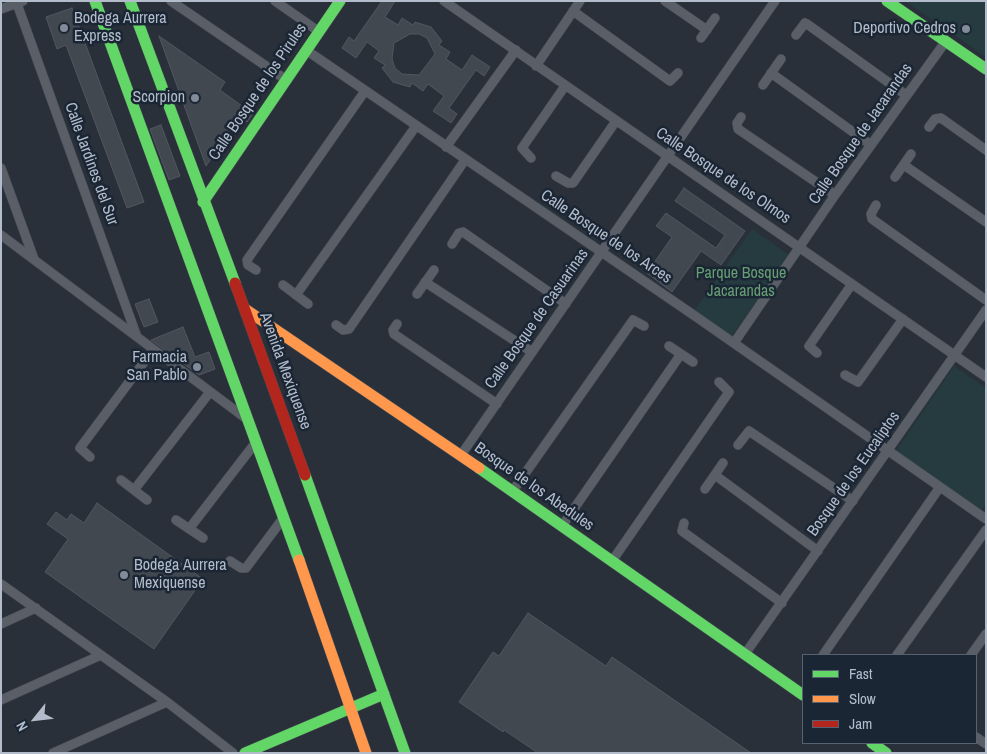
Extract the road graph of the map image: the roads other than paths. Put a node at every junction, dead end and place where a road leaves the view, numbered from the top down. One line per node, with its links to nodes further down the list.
1 (95, 1): 86 (main road)
2 (130, 1): 48 (main road, Avenida Mexiquense)
3 (171, 1): 27 (street)
4 (275, 1): 16 (street)
5 (340, 1): 16 (main road, Calle Bosque de los Pirules)
6 (444, 1): 21 (street, Calle Bosque de los Olmos)
7 (580, 1): 13 (street)
8 (665, 1): 15 (street)
9 (775, 1): 40 (street, Calle Bosque de Casuarinas)
10 (887, 1): 19 (main road)
11 (19, 2): 12 (street); 72 (street, Calle Jardines del Sur)
12 (1, 9)
13 (573, 11): 23 (street); 25 (street)
14 (715, 18): 15 (street)
15 (707, 30): 18 (street)
16 (318, 31): 20 (main road, Calle Bosque de los Pirules)
17 (796, 34): 31 (street)
18 (701, 38)
19 (946, 42): 24 (main road); 31 (street, Calle Bosque de Jacarandas)
20 (306, 50): 27 (main road, Calle Bosque de los Pirules); 30 (street, Calle Bosque de los Arces)
21 (516, 50): 23 (street, Calle Bosque de los Olmos); 37 (street)
22 (781, 60): 26 (street)
23 (536, 66): 29 (street, Calle Bosque de los Olmos)
24 (986, 69)
25 (678, 73)
26 (772, 73): 28 (street); 36 (street)
27 (286, 79): 48 (main road, Calle Bosque de los Pirules)
28 (763, 85)
29 (565, 86): 33 (street, Calle Bosque de los Olmos); 41 (street)
30 (365, 91): 34 (street, Calle Bosque de los Arces); 56 (street)
31 (906, 95): 36 (street, Calle Bosque de Jacarandas)
32 (741, 117): 47 (street)
33 (616, 121): 40 (street, Calle Bosque de los Olmos); 45 (street)
34 (416, 126): 37 (street, Calle Bosque de los Arces); 62 (street)
35 (929, 127): 38 (street)
36 (871, 145): 47 (street, Calle Bosque de Jacarandas)
37 (446, 147): 42 (street, Calle Bosque de los Arces)
38 (986, 150)
39 (911, 154): 43 (street)
40 (668, 156): 53 (street, Calle Bosque de los Olmos); 54 (street, Calle Bosque de Casuarinas)
41 (531, 158)
42 (464, 160): 54 (street, Calle Bosque de los Arces); 70 (street)
43 (904, 164): 46 (street); 50 (street)
44 (1, 168): 55 (street)
45 (556, 176)
46 (895, 177)
47 (835, 195): 53 (street, Calle Bosque de Jacarandas)
48 (204, 202): 66 (main road, Avenida Mexiquense)
49 (876, 205): 63 (street)
50 (986, 222)
51 (1, 234): 55 (street)
52 (452, 244): 65 (street)
53 (800, 247): 59 (street, Calle Bosque de los Olmos); 73 (street, Calle Bosque de Jacarandas)
54 (602, 252): 65 (street, Calle Bosque de Casuarinas); 73 (street, Calle Bosque de los Arces)
55 (34, 259): 72 (street)
56 (256, 270)
57 (434, 270): 58 (street)
58 (425, 282): 61 (street); 76 (street)
59 (852, 284): 68 (street, Calle Bosque de los Olmos); 77 (street)
60 (283, 285): 62 (street)
61 (417, 294)
62 (296, 295): 64 (street)
63 (986, 300)
64 (308, 304)
65 (566, 304): 76 (street, Calle Bosque de Casuarinas)
66 (245, 309): 90 (main road, Bosque de los Abedules); 122 (main road, Avenida Mexiquense)
67 (986, 310): 79 (street, Bosque de los Eucaliptos)
68 (903, 318): 79 (street, Calle Bosque de los Olmos); 81 (street)
69 (397, 324): 85 (street)
70 (336, 325)
71 (644, 326): 98 (street)
72 (137, 338): 75 (street)
73 (734, 343): 89 (street, Calle Bosque de los Arces)
74 (669, 346): 78 (street)
75 (153, 350): 84 (street); 91 (street)
76 (532, 352): 85 (street, Calle Bosque de Casuarinas)
77 (817, 353)
78 (681, 354): 80 (street); 105 (street)
79 (955, 355): 82 (street, Calle Bosque de los Olmos); 89 (street, Bosque de los Eucaliptos)
80 (693, 362)
81 (845, 375)
82 (986, 377)
83 (719, 382): 111 (street)
84 (210, 392): 86 (street); 97 (street)
85 (496, 404): 90 (street, Calle Bosque de Casuarinas)
86 (248, 420): 87 (main road)
87 (256, 442): 101 (main road); 106 (street)
88 (738, 445): 100 (street)
89 (888, 450): 95 (street, Calle Bosque de los Arces); 100 (street, Bosque de los Eucaliptos)
90 (461, 455): 98 (main road, Bosque de los Abedules)
91 (90, 457)
92 (724, 463): 93 (street)
93 (715, 475): 96 (street); 109 (street)
94 (121, 480): 97 (street)
95 (940, 487): 102 (street, Calle Bosque de los Arces); 118 (street)
96 (705, 489)
97 (134, 490): 99 (street)
98 (512, 492): 105 (main road, Bosque de los Abedules)
99 (147, 500)
100 (853, 501): 109 (street, Bosque de los Eucaliptos)
101 (284, 517): 110 (street); 126 (main road)
102 (986, 519)
103 (176, 520): 106 (street)
104 (684, 523): 113 (street)
105 (562, 526): 111 (main road, Bosque de los Abedules)
106 (189, 529): 108 (street)
107 (986, 530): 119 (street)
108 (203, 538)
109 (818, 551): 113 (street, Bosque de los Eucaliptos)
110 (230, 560)
111 (612, 561): 117 (main road, Bosque de los Abedules)
112 (1, 584): 114 (street)
113 (782, 602): 117 (street, Bosque de los Eucaliptos)
114 (36, 608): 115 (street); 121 (street)
115 (1, 624)
116 (986, 634): 120 (street)
117 (745, 654): 123 (main road, Bosque de los Abedules)
118 (824, 654)
119 (898, 654)
120 (971, 654)
121 (101, 655): 124 (street); 125 (street)
122 (384, 694): 126 (main road); 132 (main road, Avenida Mexiquense)
123 (802, 694)
124 (1, 700)
125 (168, 702): 128 (street); 129 (street)
126 (350, 708): 130 (main road); 131 (main road)
127 (873, 744): 133 (main road)
128 (53, 753)
129 (233, 753)
130 (245, 753)
131 (366, 753)
132 (405, 753)
133 (886, 753)

